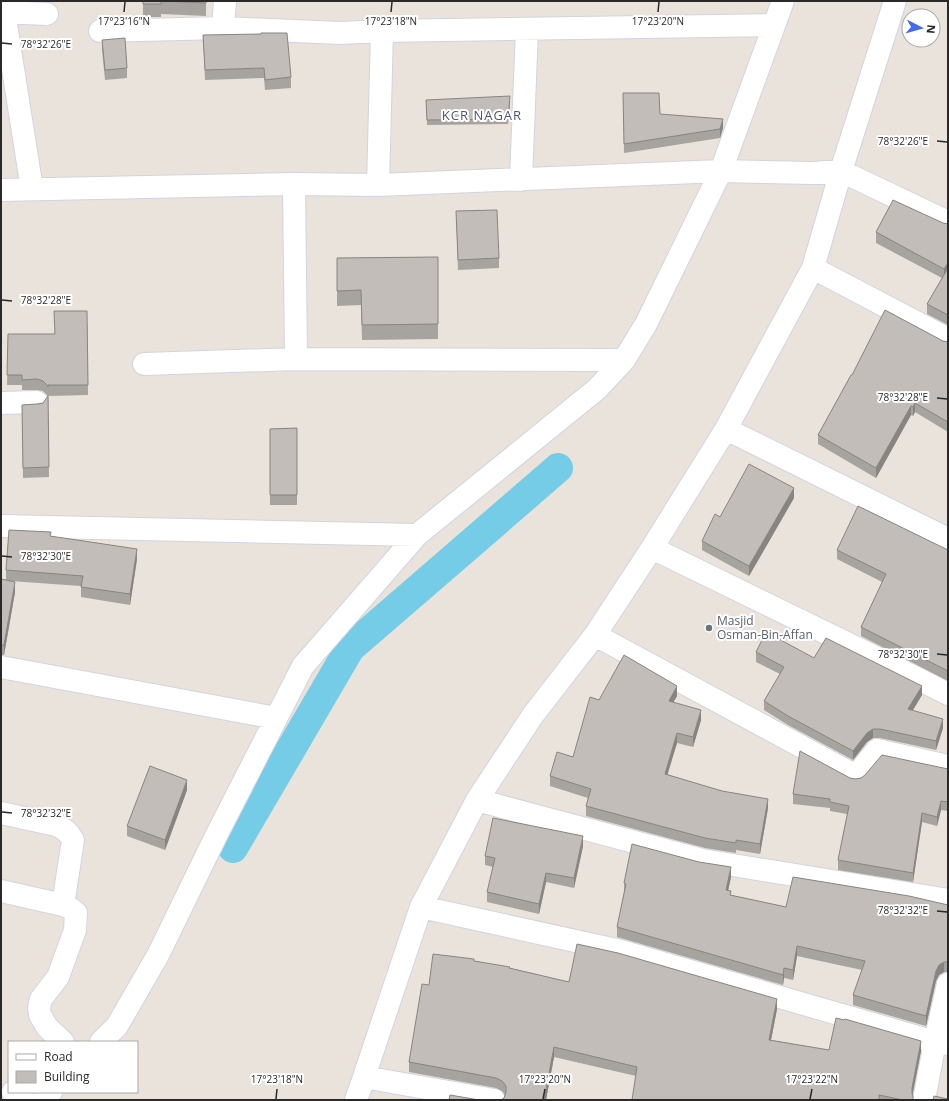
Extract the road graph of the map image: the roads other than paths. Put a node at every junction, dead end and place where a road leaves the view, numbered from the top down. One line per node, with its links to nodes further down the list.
1 (225, 1): 7 (street)
2 (783, 1): 6 (street)
3 (895, 1): 12 (street)
4 (3, 8): 5 (street); 16 (street)
5 (47, 14)
6 (774, 25): 8 (street); 11 (street)
7 (223, 28): 9 (street); 10 (street)
8 (527, 29): 10 (street); 13 (street)
9 (100, 31)
10 (382, 31): 15 (street)
11 (721, 171): 12 (street); 13 (street); 22 (street)
12 (841, 171): 18 (street); 19 (street)
13 (521, 180): 15 (street)
14 (294, 184): 15 (street); 16 (street); 21 (street)
15 (378, 185)
16 (32, 189): 17 (street)
17 (1, 190)
18 (948, 222)
19 (812, 268): 20 (street); 26 (street)
20 (948, 339)
21 (296, 358): 22 (street); 23 (street)
22 (624, 360): 28 (street)
23 (144, 364)
24 (37, 402): 25 (street)
25 (1, 403)
26 (726, 429): 29 (street); 30 (street)
27 (1, 526): 28 (street)
28 (417, 536): 34 (street)
29 (948, 539)
30 (652, 548): 31 (street); 33 (street)
31 (595, 634): 35 (street); 36 (street)
32 (1, 667): 34 (street)
33 (948, 694)
34 (276, 718): 44 (street)
35 (948, 766)
36 (477, 800): 39 (street); 41 (street)
37 (1, 813): 40 (street)
38 (1, 891): 40 (street)
39 (948, 900)
40 (63, 905): 43 (street)
41 (421, 907): 45 (street); 46 (street)
42 (948, 984): 45 (street)
43 (62, 1041)
44 (102, 1041)
45 (942, 1043): 51 (street)
46 (364, 1077): 49 (street); 50 (street)
47 (14, 1093): 48 (street)
48 (24, 1100)
49 (356, 1100)
50 (494, 1100)
51 (924, 1100)

